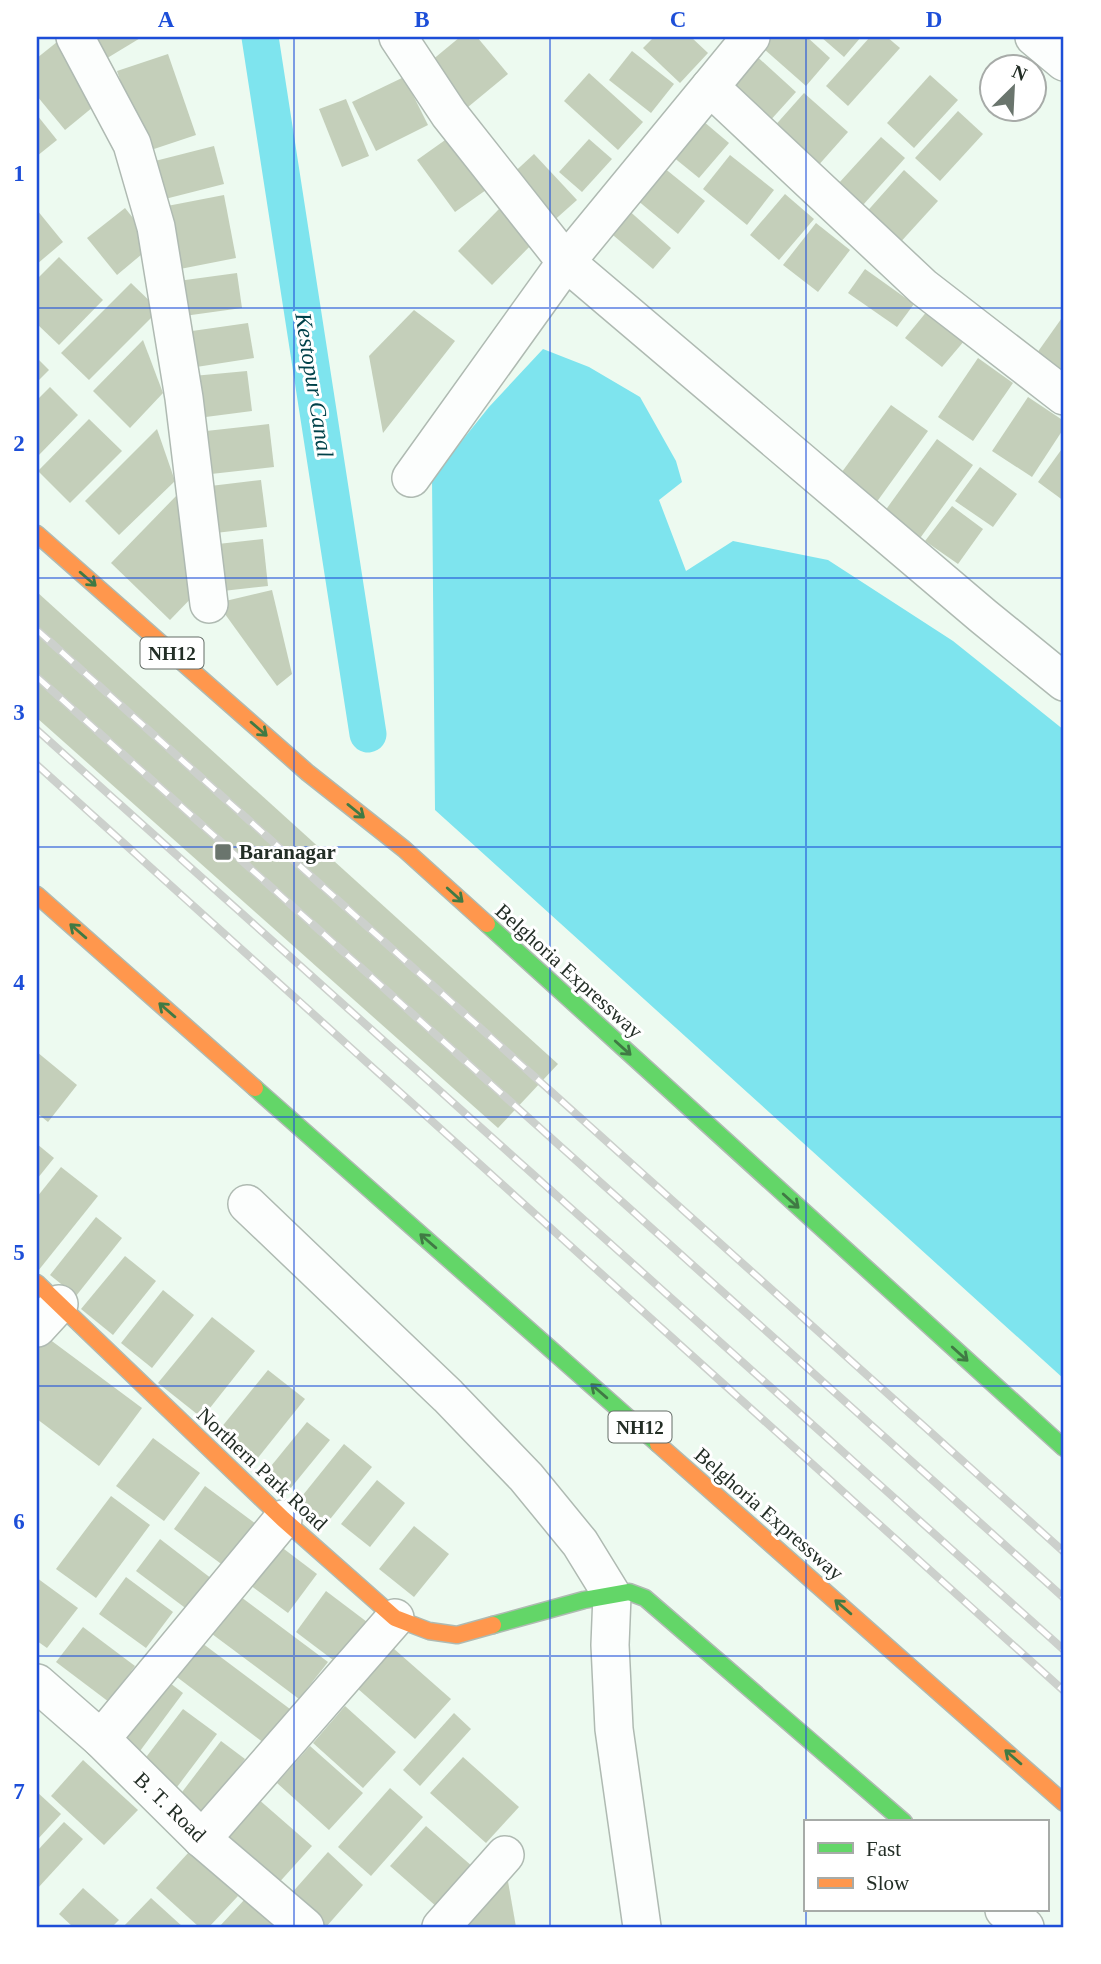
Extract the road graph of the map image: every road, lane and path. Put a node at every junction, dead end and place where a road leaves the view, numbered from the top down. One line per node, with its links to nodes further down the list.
1 (75, 37): 11 (street)
2 (398, 37): 7 (street)
3 (1034, 37): 5 (street)
4 (744, 39): 6 (street)
5 (1064, 62)
6 (710, 87): 7 (street); 8 (street)
7 (566, 262): 9 (street); 12 (street)
8 (1064, 396)
9 (411, 478)
10 (37, 534): 16 (main road, Belghoria Expressway / NH12, one-way to 16)
11 (209, 604)
12 (1064, 682)
13 (37, 895): 22 (main road, Belghoria Expressway / NH12, one-way to 13)
14 (247, 1204): 18 (street)
15 (44, 1305): 17 (main road, Northern Park Road)
16 (1064, 1448)
17 (283, 1519): 19 (main road, Northern Park Road); 21 (street)
18 (598, 1598): 19 (main road, Northern Park Road); 23 (main road); 29 (street)
19 (395, 1618): 24 (street)
20 (37, 1683): 21 (street, B. T. Road)
21 (101, 1739): 24 (street, B. T. Road)
22 (1064, 1803)
23 (902, 1820)
24 (202, 1839): 27 (street, B. T. Road)
25 (505, 1855): 28 (street)
26 (1006, 1912): 30 (street)
27 (305, 1927)
28 (441, 1927)
29 (642, 1927)
30 (1025, 1927)

